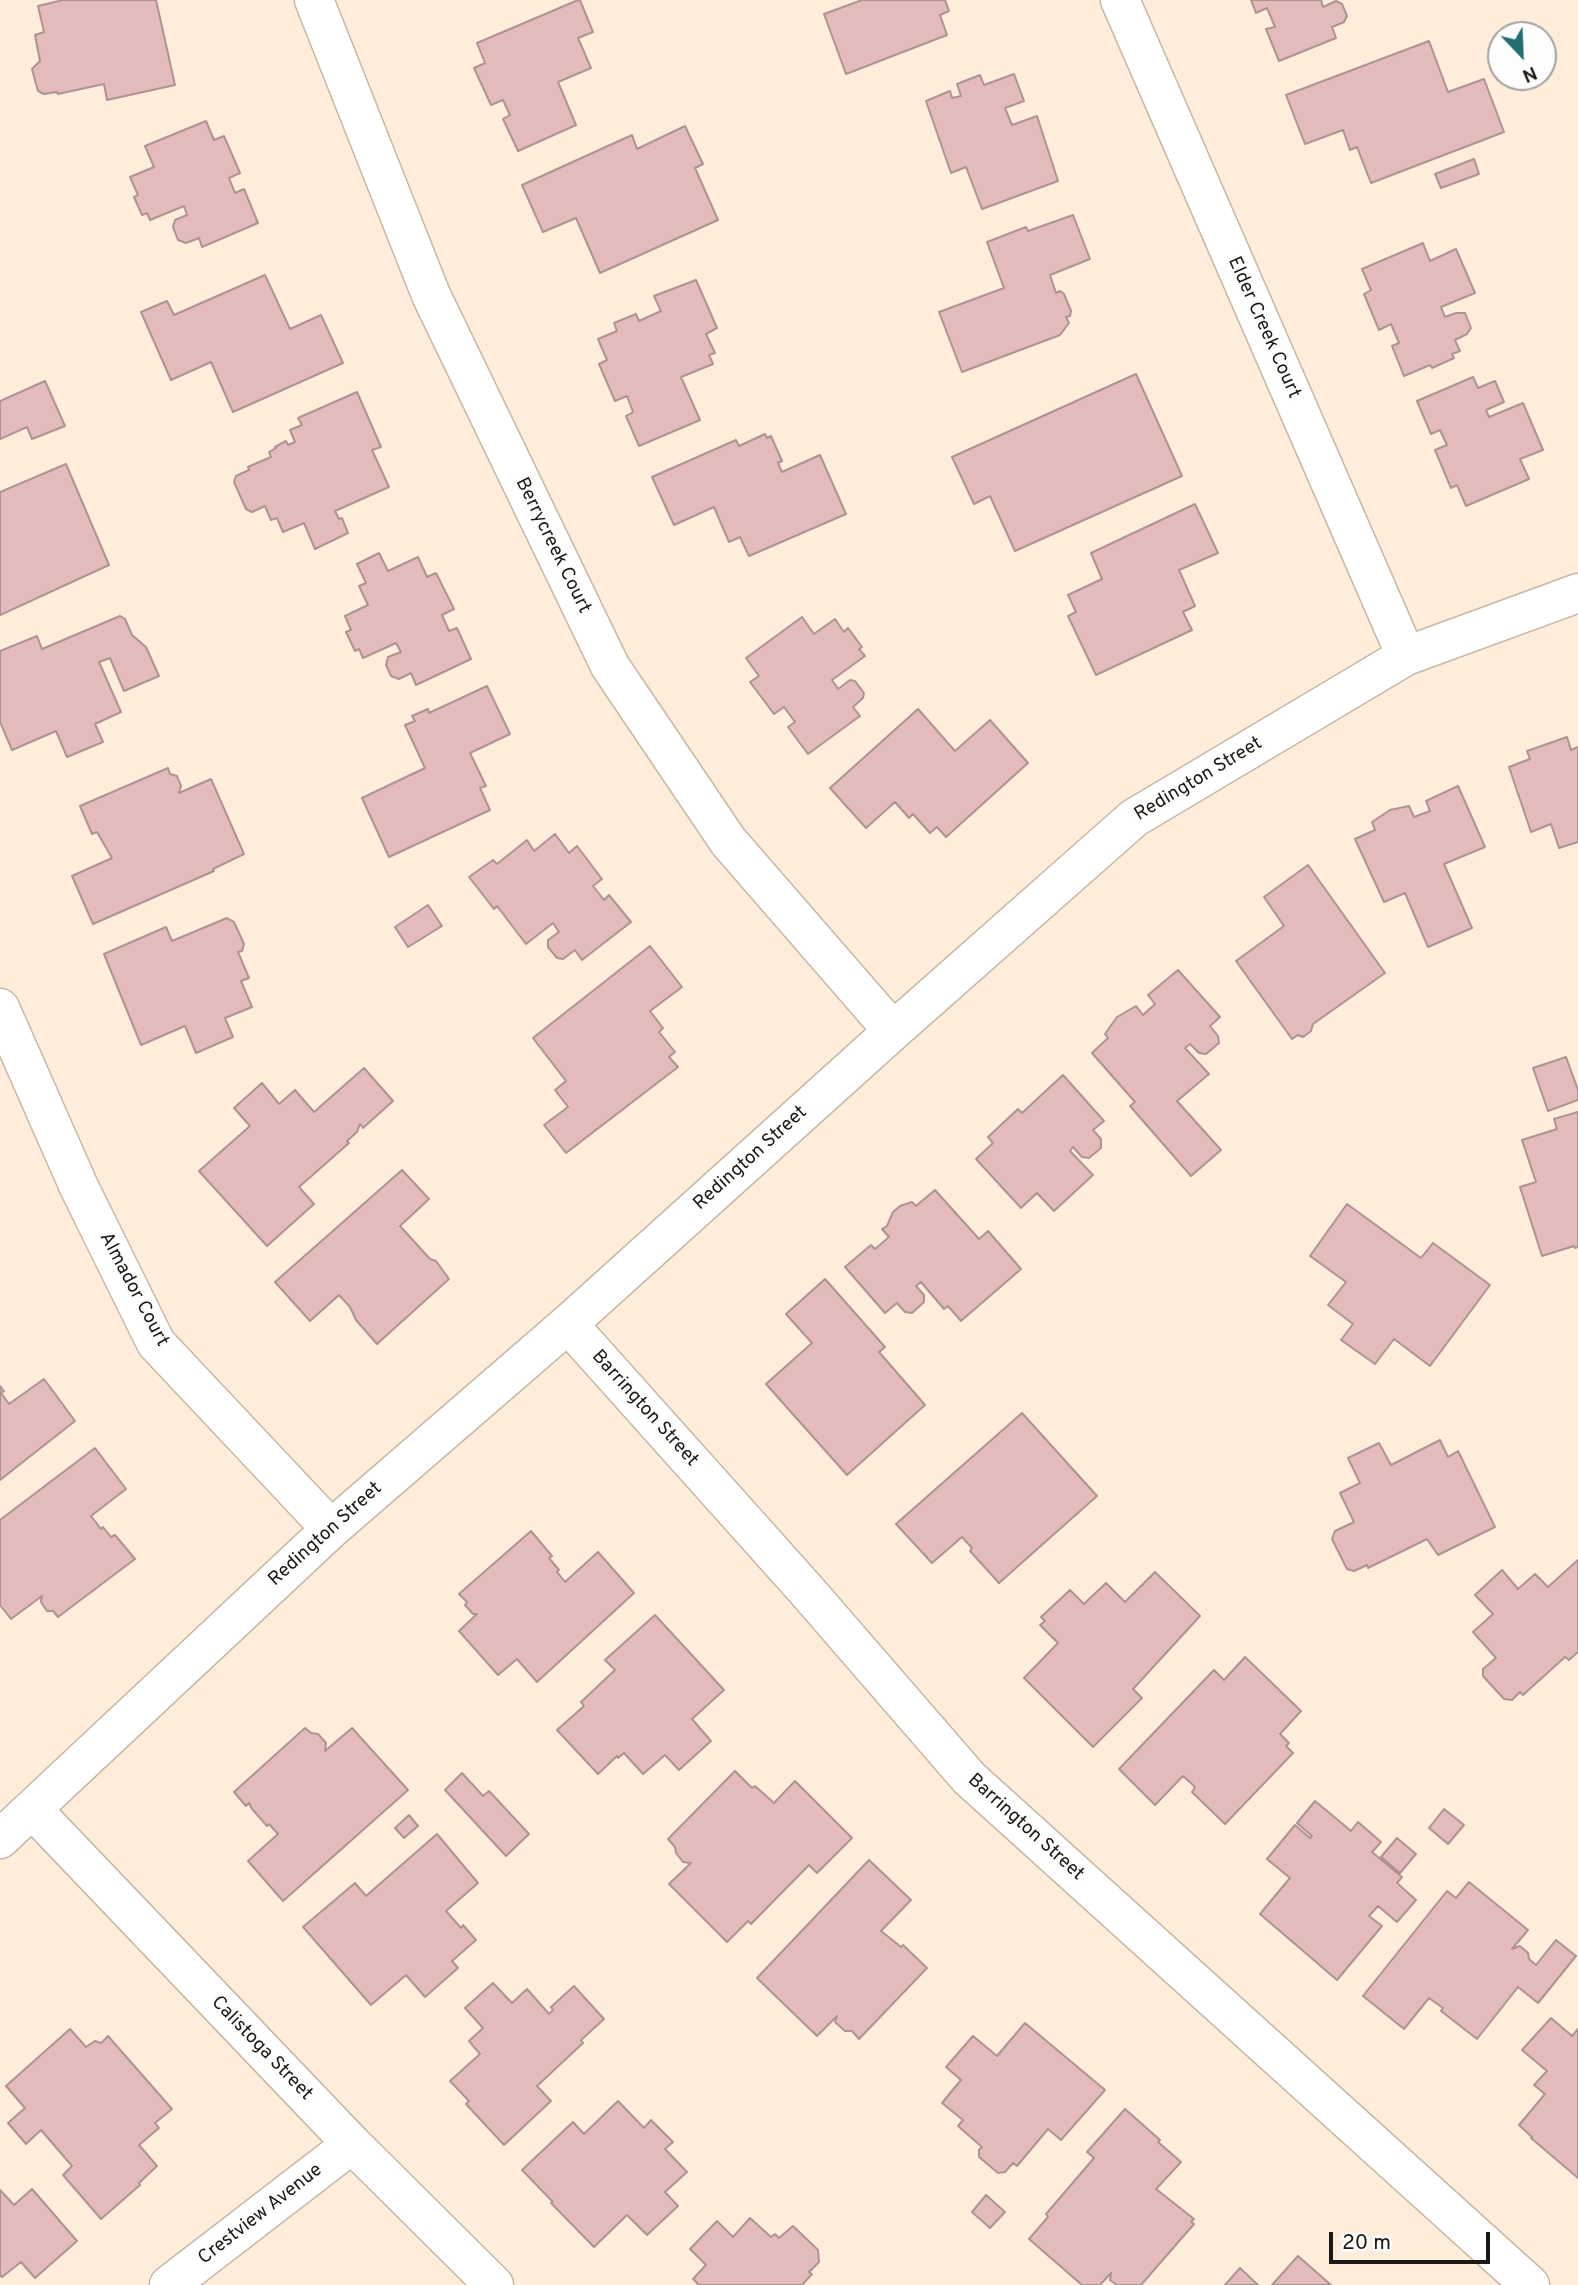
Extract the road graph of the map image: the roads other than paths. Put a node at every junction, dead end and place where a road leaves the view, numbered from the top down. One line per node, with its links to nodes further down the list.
1 (314, 0): 6 (street, Berrycreek Court)
2 (1120, 0): 4 (street, Elder Creek Court)
3 (1578, 593): 4 (street, Redington Street)
4 (1406, 656): 6 (street, Redington Street)
5 (0, 1008): 8 (street, Almador Court)
6 (893, 1031): 7 (street, Redington Street)
7 (568, 1324): 8 (street, Redington Street); 14 (street, Barrington Street)
8 (331, 1529): 9 (street, Redington Street)
9 (32, 1809): 10 (street, Redington Street); 11 (street, Calistoga Street)
10 (0, 1839)
11 (352, 2144): 12 (street, Crestview Avenue); 13 (street, Calistoga Street)
12 (169, 2285)
13 (494, 2285)
14 (1530, 2285)

